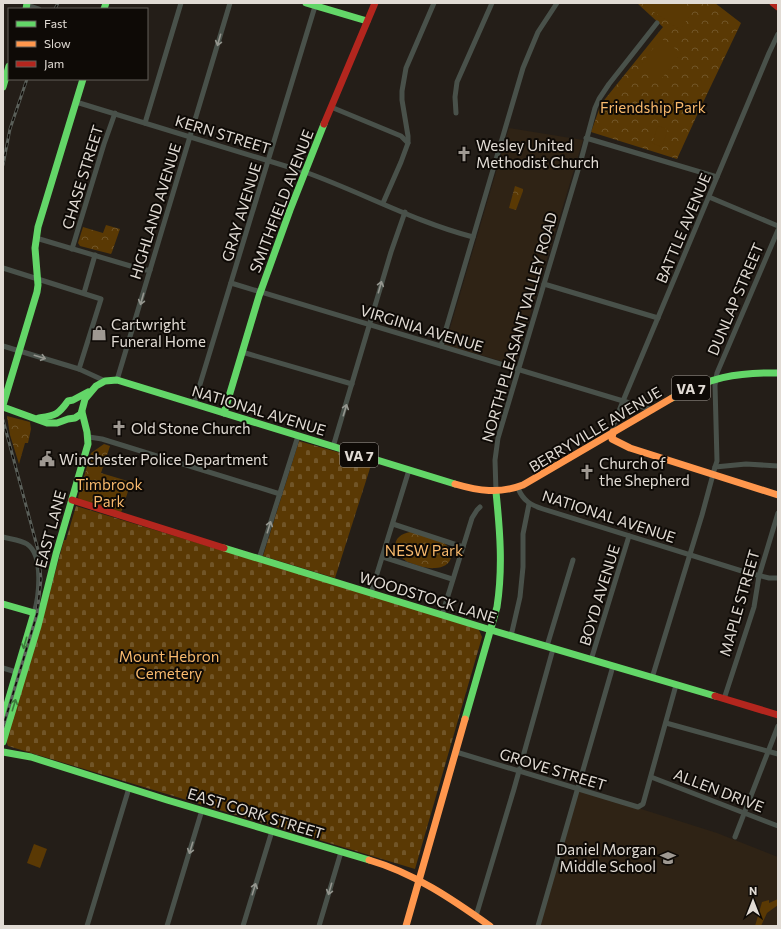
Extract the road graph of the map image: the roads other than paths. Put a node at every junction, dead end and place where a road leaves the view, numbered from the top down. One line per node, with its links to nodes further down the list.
1 (181, 3): 21 (street)
2 (230, 3): 22 (street, HIGHLAND AVENUE, one-way to 22)
3 (306, 3): 9 (street)
4 (374, 3): 11 (street, SMITHFIELD AVENUE)
5 (434, 3): 24 (street)
6 (492, 3): 20 (street)
7 (556, 3): 33 (street)
8 (773, 3): 10 (street)
9 (316, 4): 11 (street); 25 (street, GRAY AVENUE)
10 (778, 7)
11 (367, 21): 18 (street, SMITHFIELD AVENUE)
12 (657, 23): 23 (street, NORTH PLEASANT VALLEY ROAD)
13 (778, 34): 27 (street, BATTLE AVENUE)
14 (8, 69): 16 (street)
15 (83, 80): 17 (street)
16 (3, 84)
17 (76, 102): 19 (street, KERN STREET); 34 (street)
18 (331, 107): 24 (street); 26 (street, SMITHFIELD AVENUE)
19 (115, 113): 21 (street, KERN STREET); 35 (street, CHASE STREET)
20 (456, 113)
21 (145, 123): 22 (street, KERN STREET)
22 (190, 136): 25 (street, KERN STREET); 38 (street, HIGHLAND AVENUE)
23 (586, 138): 27 (street); 41 (street, NORTH PLEASANT VALLEY ROAD)
24 (408, 143): 29 (street)
25 (268, 161): 26 (street, KERN STREET); 40 (street, GRAY AVENUE)
26 (305, 172): 29 (street, KERN STREET); 42 (street, SMITHFIELD AVENUE)
27 (717, 177): 28 (street, BATTLE AVENUE)
28 (708, 197): 31 (street); 44 (street, BATTLE AVENUE)
29 (383, 203): 30 (street, KERN STREET)
30 (405, 212): 33 (street, KERN STREET); 45 (street, one-way to 30)
31 (778, 226)
32 (778, 230): 53 (street, DUNLAP STREET)
33 (473, 237): 47 (street)
34 (36, 238): 35 (street); 39 (street)
35 (72, 249): 36 (street)
36 (95, 255): 38 (street); 43 (street)
37 (3, 268): 39 (street)
38 (150, 270): 55 (street, HIGHLAND AVENUE, one-way to 55)
39 (38, 279): 43 (street); 48 (street)
40 (232, 283): 42 (street, VIRGINIA AVENUE); 60 (street, GRAY AVENUE)
41 (544, 284): 44 (street); 51 (street, NORTH PLEASANT VALLEY ROAD)
42 (260, 292): 45 (street, VIRGINIA AVENUE); 49 (street, SMITHFIELD AVENUE)
43 (84, 293): 50 (street)
44 (658, 318): 59 (street, BATTLE AVENUE)
45 (370, 325): 47 (street, VIRGINIA AVENUE); 56 (street)
46 (3, 346): 48 (street)
47 (440, 346): 51 (street, VIRGINIA AVENUE)
48 (19, 351): 50 (street, one-way to 50); 61 (street)
49 (242, 352): 56 (street); 65 (street, SMITHFIELD AVENUE)
50 (79, 369): 54 (street)
51 (518, 369): 59 (street, VIRGINIA AVENUE); 77 (street, NORTH PLEASANT VALLEY ROAD)
52 (778, 373): 53 (street, BERRYVILLE AVENUE / VA 7)
53 (716, 379): 64 (street, BERRYVILLE AVENUE / VA 7); 75 (street, DUNLAP STREET)
54 (103, 380): 55 (street, VA 7); 57 (street)
55 (117, 380): 60 (street, NATIONAL AVENUE / VA 7)
56 (352, 384): 72 (street, one-way to 56)
57 (89, 392): 58 (street); 63 (street)
58 (73, 400): 62 (street); 63 (street, EAST LANE)
59 (623, 400): 64 (street, VIRGINIA AVENUE); 69 (street, BATTLE AVENUE)
60 (194, 404): 65 (street, NATIONAL AVENUE / VA 7)
61 (3, 406): 66 (street)
62 (64, 408): 66 (street); 67 (street)
63 (82, 410): 67 (street); 68 (street, EAST LANE)
64 (653, 410): 69 (street, BERRYVILLE AVENUE / VA 7)
65 (224, 413): 70 (street, NATIONAL AVENUE / VA 7)
66 (35, 418): 67 (street)
67 (72, 419): 68 (street)
68 (87, 427): 71 (street, EAST LANE)
69 (613, 432): 75 (street); 76 (street, BERRYVILLE AVENUE / VA 7)
70 (298, 436): 72 (street, NATIONAL AVENUE / VA 7); 78 (street)
71 (89, 437): 78 (street); 80 (street, EAST LANE)
72 (333, 447): 74 (street, NATIONAL AVENUE / VA 7)
73 (778, 466): 75 (street)
74 (409, 470): 77 (street, NATIONAL AVENUE / VA 7); 84 (street)
75 (714, 470): 79 (street); 88 (street, DUNLAP STREET)
76 (518, 488): 77 (street, NATIONAL AVENUE / VA 7); 81 (street, NATIONAL AVENUE)
77 (496, 492): 99 (street, NORTH PLEASANT VALLEY ROAD)
78 (280, 494): 90 (street, one-way to 78)
79 (778, 495)
80 (72, 500): 90 (street, WOODSTOCK LANE); 97 (street, EAST LANE)
81 (530, 504): 85 (street, NATIONAL AVENUE); 100 (street)
82 (480, 507): 87 (street)
83 (778, 513): 92 (street, MAPLE STREET)
84 (393, 524): 87 (street); 89 (street)
85 (629, 536): 88 (street, NATIONAL AVENUE); 102 (street, BOYD AVENUE)
86 (3, 537): 97 (street)
87 (463, 547): 94 (street)
88 (690, 555): 92 (street, NATIONAL AVENUE); 106 (street, DUNLAP STREET)
89 (382, 557): 94 (street); 95 (street)
90 (259, 559): 95 (street, WOODSTOCK LANE)
91 (573, 560): 101 (street)
92 (759, 576): 93 (street, NATIONAL AVENUE); 108 (street, MAPLE STREET)
93 (778, 578)
94 (452, 579): 98 (street)
95 (372, 593): 98 (street, WOODSTOCK LANE)
96 (3, 604): 97 (street)
97 (37, 614): 105 (street, one-way to 105); 113 (street, one-way to 97)
98 (442, 615): 99 (street, WOODSTOCK LANE)
99 (491, 630): 100 (street, WOODSTOCK LANE); 116 (street, NORTH PLEASANT VALLEY ROAD)
100 (512, 636): 101 (street, WOODSTOCK LANE)
101 (550, 648): 102 (street, WOODSTOCK LANE); 118 (street)
102 (591, 660): 103 (street, WOODSTOCK LANE)
103 (613, 666): 106 (street, WOODSTOCK LANE); 121 (street)
104 (3, 668): 105 (street)
105 (16, 672): 110 (street)
106 (652, 678): 107 (street, WOODSTOCK LANE)
107 (676, 685): 108 (street, WOODSTOCK LANE); 111 (street)
108 (724, 699): 109 (street, WOODSTOCK LANE)
109 (778, 715)
110 (3, 718)
111 (666, 723): 114 (street); 119 (street)
112 (778, 726): 114 (street)
113 (3, 742)
114 (768, 751): 117 (street); 123 (street)
115 (3, 752): 120 (street, EAST CORK STREET)
116 (456, 752): 118 (street, GROVE STREET); 128 (street, NORTH PLEASANT VALLEY ROAD)
117 (778, 754)
118 (519, 772): 121 (street, GROVE STREET); 129 (street)
119 (651, 777): 121 (street, GROVE STREET); 123 (street, ALLEN DRIVE)
120 (129, 788): 122 (street, EAST CORK STREET); 130 (street)
121 (578, 789): 136 (street)
122 (202, 810): 125 (street, EAST CORK STREET); 131 (street, one-way to 131)
123 (745, 813): 124 (street, ALLEN DRIVE); 126 (street)
124 (778, 826)
125 (272, 831): 127 (street, EAST CORK STREET); 132 (street, one-way to 125)
126 (735, 837)
127 (341, 852): 128 (street, EAST CORK STREET); 133 (street, one-way to 133)
128 (419, 881): 129 (street, EAST CORK STREET); 134 (street, NORTH PLEASANT VALLEY ROAD)
129 (476, 916): 135 (street, EAST CORK STREET)
130 (87, 926)
131 (167, 926)
132 (243, 926)
133 (319, 926)
134 (406, 926)
135 (490, 926)
136 (538, 926)

